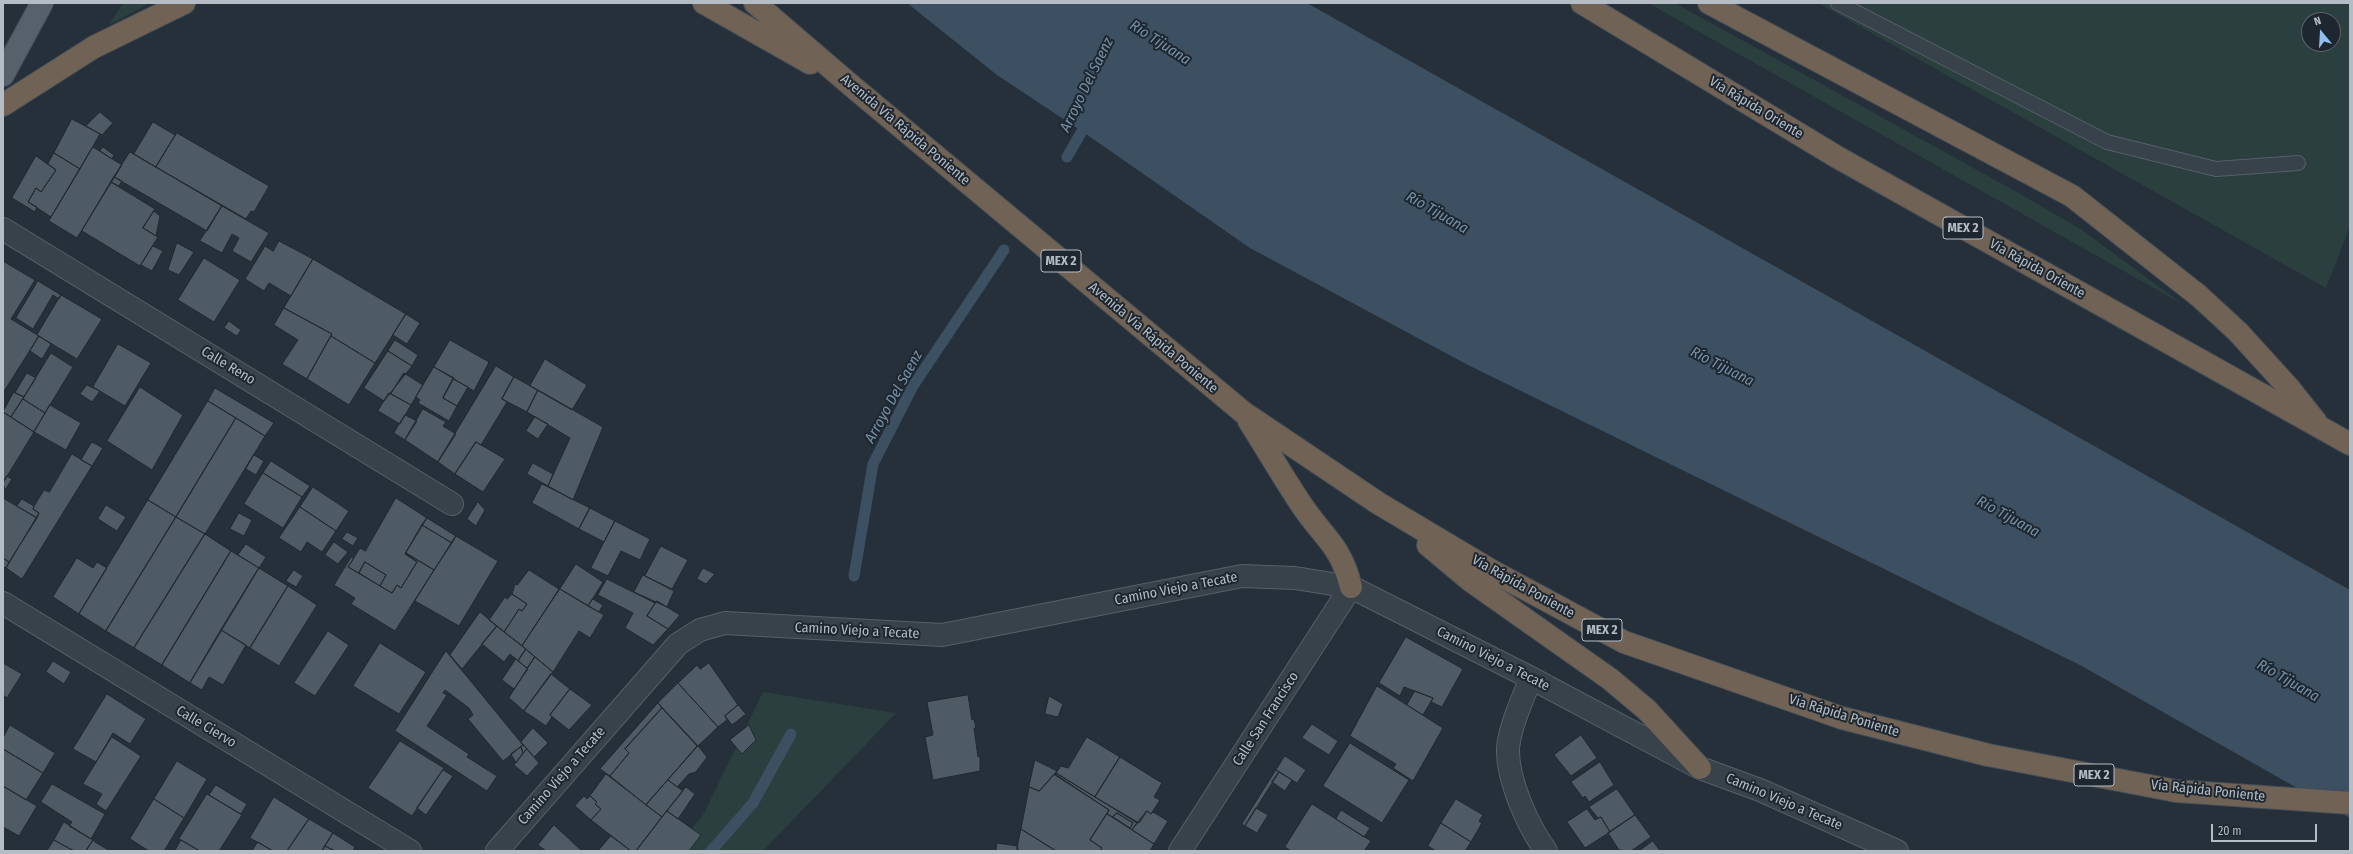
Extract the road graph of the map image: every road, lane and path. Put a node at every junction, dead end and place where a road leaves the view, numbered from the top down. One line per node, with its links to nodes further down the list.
1 (42, 3): 8 (main road)
2 (184, 3): 10 (highway)
3 (704, 3): 9 (highway)
4 (755, 3): 9 (highway, Avenida Vía Rápida Poniente / MEX 2)
5 (1582, 3): 14 (highway, Vía Rápida Oriente / MEX 2)
6 (1838, 3): 11 (lane)
7 (1716, 5): 14 (highway)
8 (3, 75)
9 (853, 88): 13 (highway, Avenida Vía Rápida Poniente / MEX 2)
10 (3, 105)
11 (2298, 163)
12 (3, 229): 17 (street, Calle Reno)
13 (1244, 413): 16 (highway, Avenida Vía Rápida Poniente / MEX 2); 18 (highway)
14 (2324, 431): 15 (highway, Vía Rápida Oriente / MEX 2)
15 (2350, 444)
16 (1378, 503): 21 (highway); 22 (highway, Vía Rápida Poniente / MEX 2)
17 (452, 504)
18 (1351, 587): 20 (street, Camino Viejo a Tecate); 25 (street, Camino Viejo a Tecate); 26 (street, Calle San Francisco)
19 (3, 603): 24 (street, Calle Ciervo)
20 (1531, 678): 21 (street, Camino Viejo a Tecate); 23 (street)
21 (1700, 768): 27 (street, Camino Viejo a Tecate)
22 (2350, 803)
23 (1536, 846)
24 (410, 851)
25 (497, 851)
26 (1180, 851)
27 (1897, 851)

